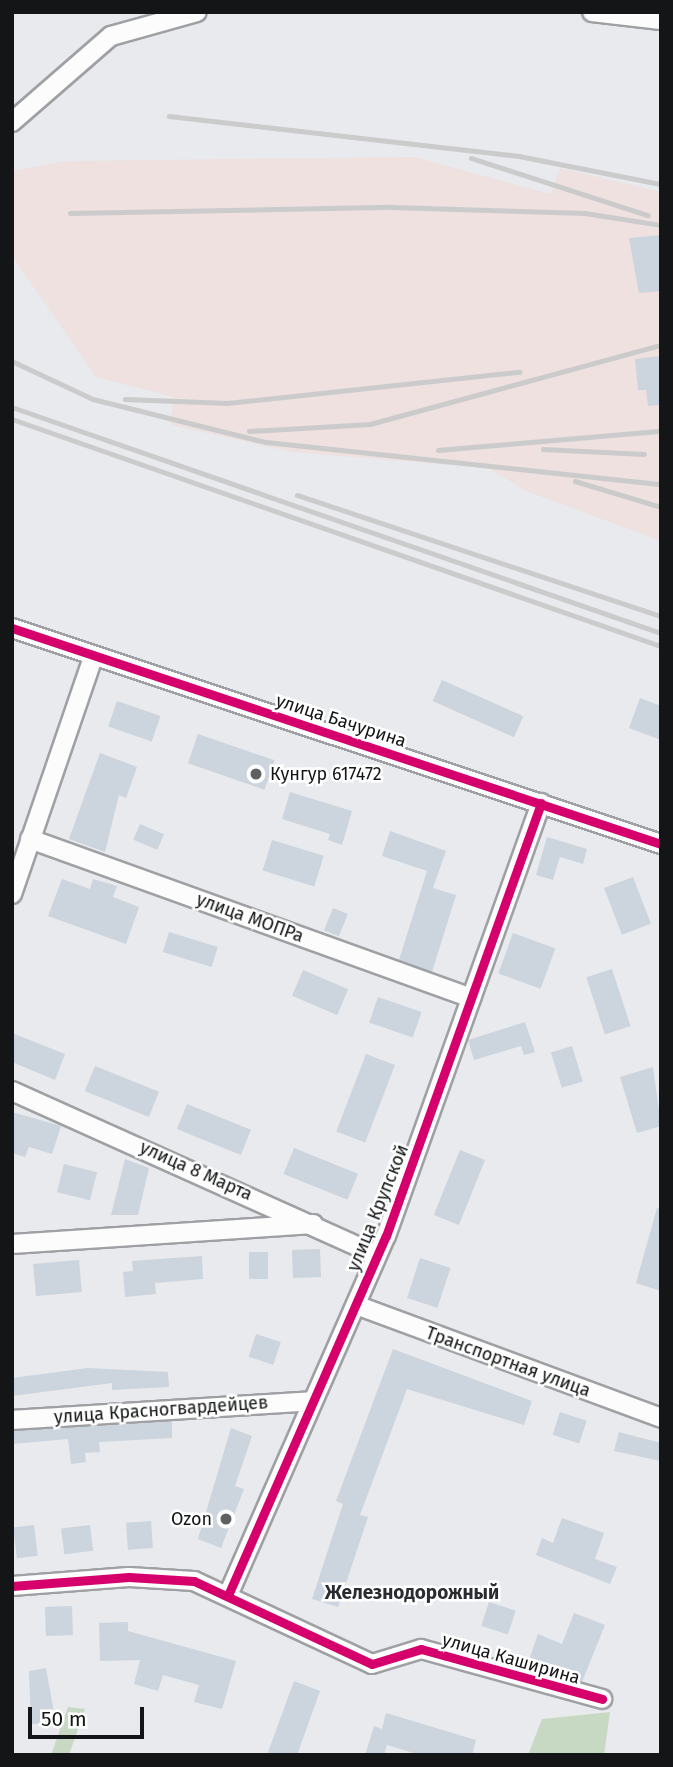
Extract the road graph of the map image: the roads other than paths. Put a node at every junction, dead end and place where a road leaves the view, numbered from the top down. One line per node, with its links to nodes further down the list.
1 (197, 12): 4 (street)
2 (592, 12): 3 (street)
3 (661, 20)
4 (12, 122)
5 (12, 628): 6 (street, улица Бачурина)
6 (93, 658): 7 (street, улица Бачурина); 8 (street)
7 (541, 803): 9 (street, улица Бачурина); 11 (street, улица Крупской)
8 (30, 839): 10 (street); 11 (street, улица МОПРа)
9 (661, 844)
10 (12, 894)
11 (471, 998): 15 (street, улица Крупской)
12 (12, 1091): 13 (street, улица 8 Марта)
13 (316, 1224): 14 (street); 15 (street, улица 8 Марта)
14 (12, 1244)
15 (377, 1255): 16 (street, улица Крупской)
16 (356, 1306): 17 (street, улица Крупской); 18 (street, Транспортная улица)
17 (310, 1401): 19 (street, улица Красногвардейцев); 21 (street, улица Крупской)
18 (661, 1418)
19 (12, 1420)
20 (12, 1586): 21 (street, улица Каширина)
21 (229, 1592): 22 (street, улица Каширина)
22 (602, 1699)

